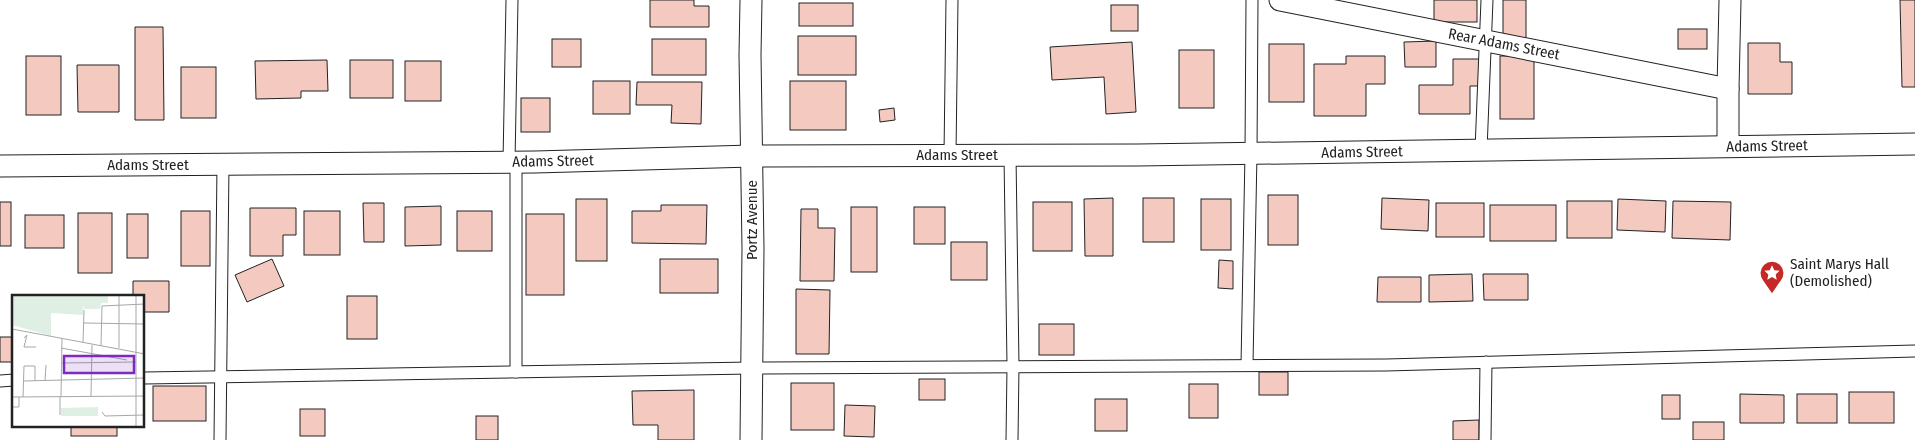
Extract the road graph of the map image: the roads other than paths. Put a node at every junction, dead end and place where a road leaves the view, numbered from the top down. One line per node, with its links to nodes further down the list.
1 (512, 0): 17 (lane)
2 (751, 0): 16 (street, Portz Avenue)
3 (952, 0): 14 (lane)
4 (1252, 0): 13 (lane)
5 (1280, 0): 8 (street, Rear Adams Street)
6 (1487, 0): 8 (lane)
7 (1730, 0): 9 (street)
8 (1485, 40): 9 (street, Rear Adams Street); 12 (lane)
9 (1728, 89): 11 (street)
10 (1915, 144): 11 (street, Adams Street)
11 (1728, 146): 12 (street, Adams Street)
12 (1481, 150): 13 (street, Adams Street)
13 (1252, 153): 15 (street, Adams Street); 22 (lane)
14 (950, 155): 15 (street, Adams Street); 16 (street, Adams Street)
15 (1010, 155): 23 (lane)
16 (752, 156): 17 (street, Adams Street); 24 (street, Portz Avenue)
17 (513, 162): 18 (street, Adams Street); 25 (lane)
18 (223, 164): 19 (street, Adams Street); 26 (lane)
19 (0, 166)
20 (1915, 351): 21 (lane)
21 (1486, 362): 22 (lane); 31 (lane)
22 (1247, 365): 23 (lane)
23 (1013, 366): 24 (lane); 30 (lane)
24 (752, 368): 25 (lane); 29 (street, Portz Avenue)
25 (516, 372): 26 (lane)
26 (220, 377): 27 (lane); 28 (lane)
27 (145, 378)
28 (220, 440)
29 (751, 440)
30 (1012, 440)
31 (1485, 440)

